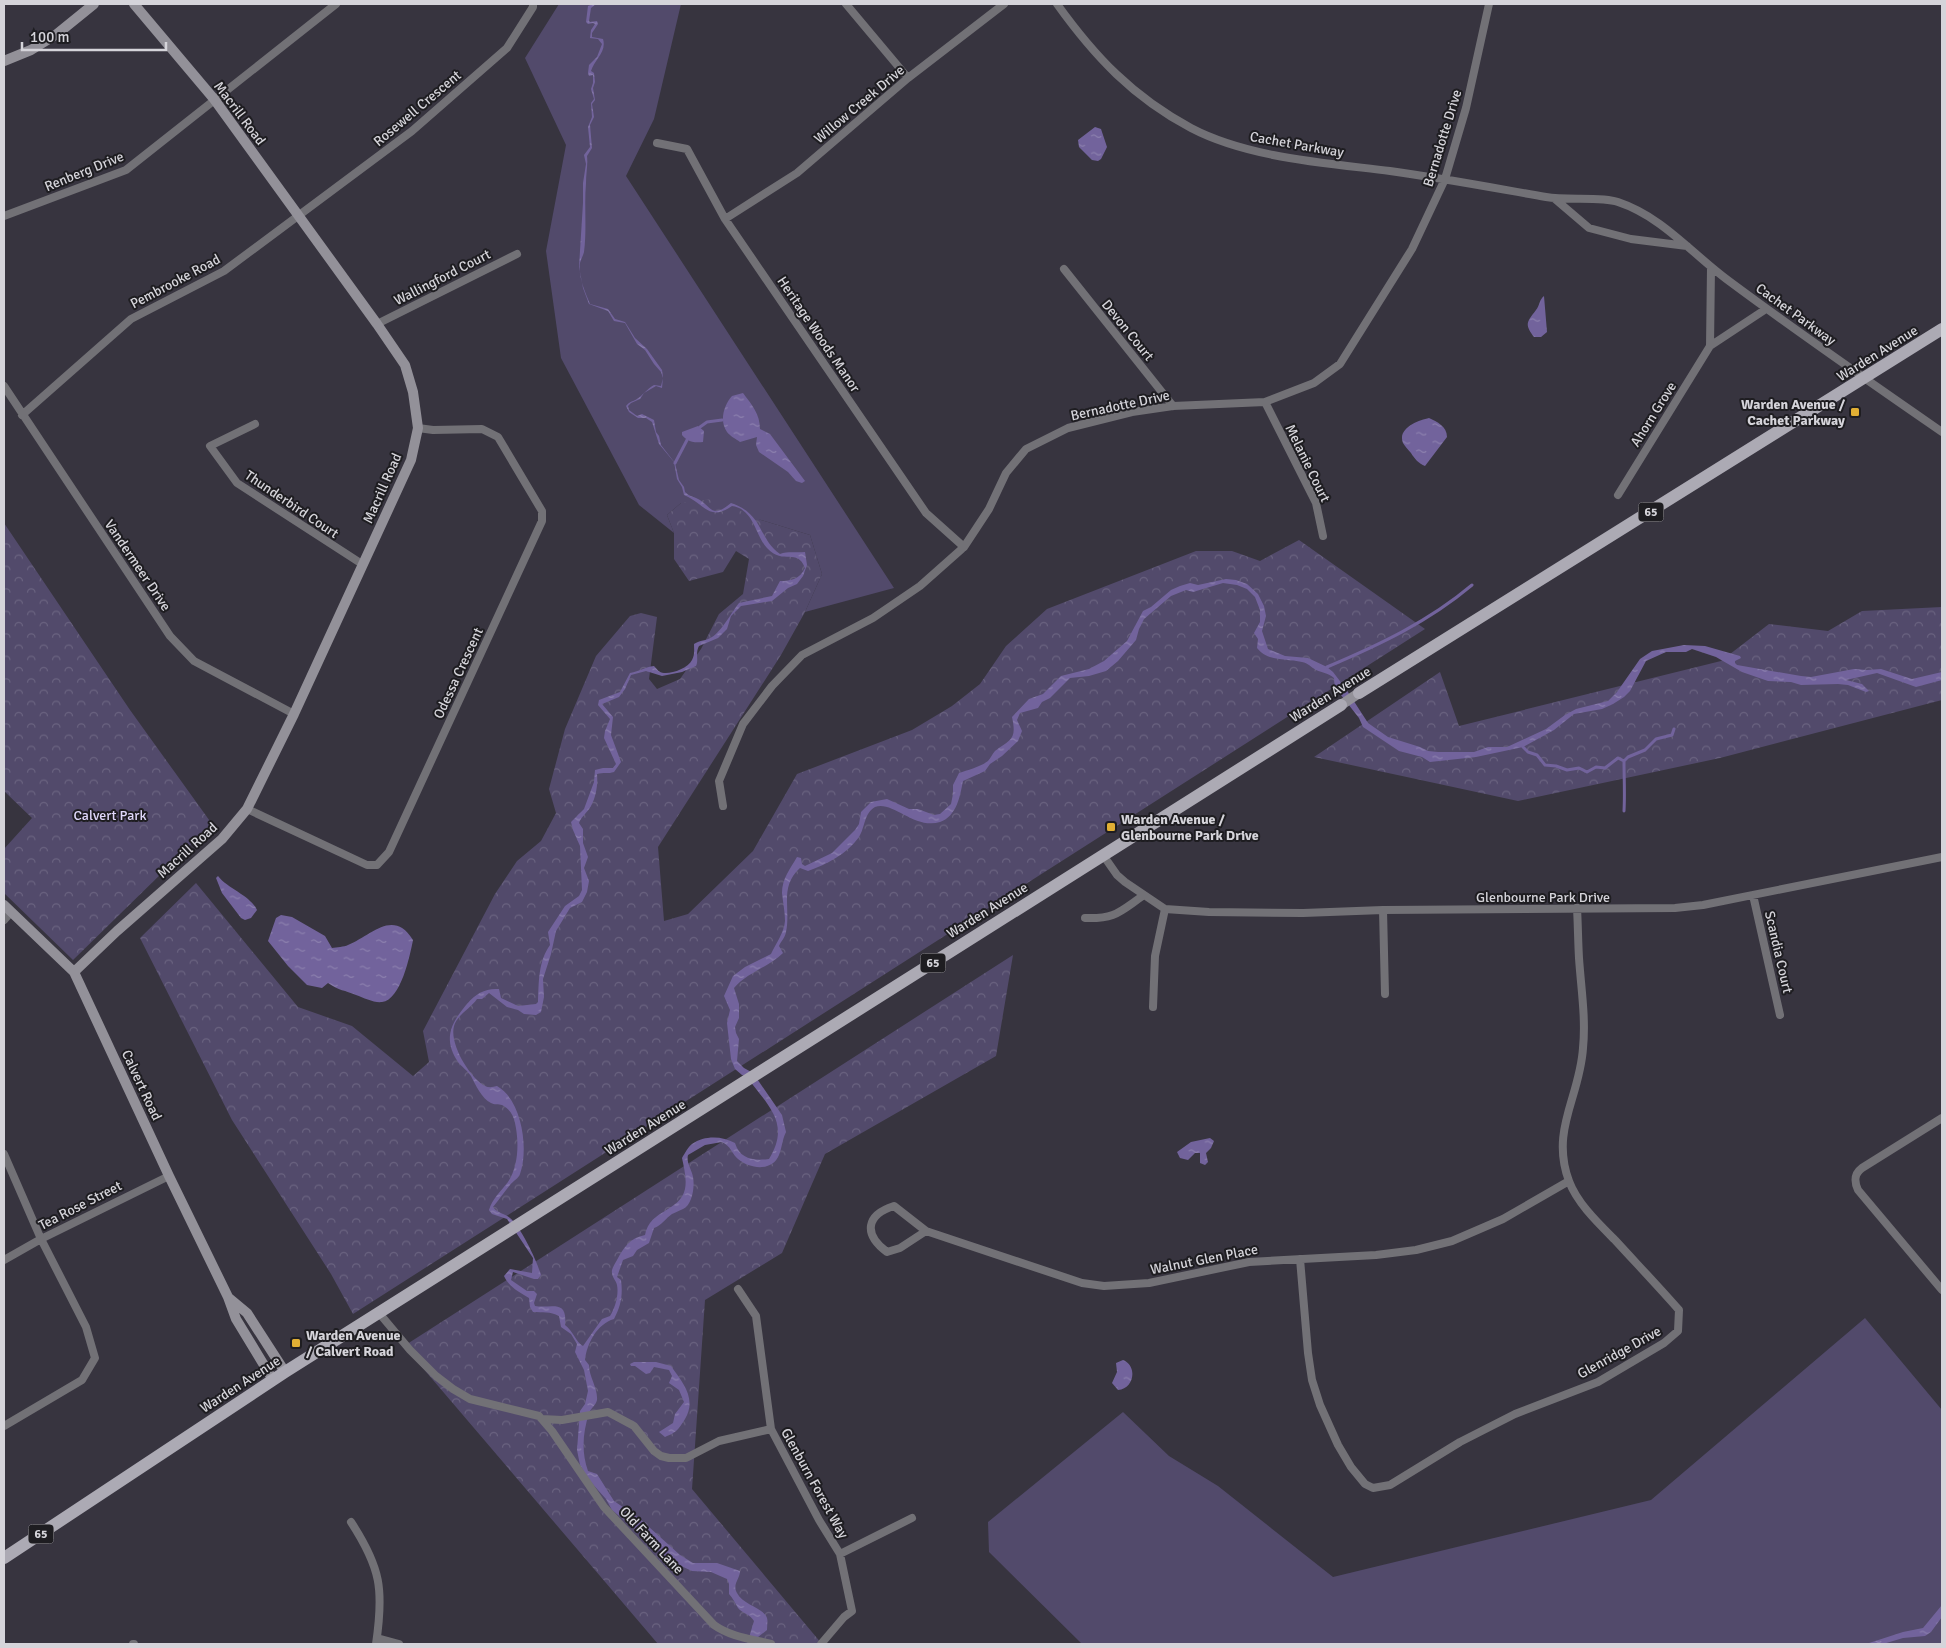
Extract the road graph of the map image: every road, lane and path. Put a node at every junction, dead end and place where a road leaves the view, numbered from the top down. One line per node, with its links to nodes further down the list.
1 (94, 4): 9 (street)
2 (134, 4): 11 (street, Macrill Road)
3 (336, 4): 11 (street, Renberg Drive)
4 (533, 4): 16 (street, Rosewell Crescent)
5 (846, 4): 10 (street)
6 (1004, 4): 10 (street, Willow Creek Drive)
7 (1057, 4): 13 (street, Cachet Parkway)
8 (1489, 4): 13 (street, Bernadotte Drive)
9 (4, 62)
10 (908, 78): 17 (street, Willow Creek Drive)
11 (214, 99): 15 (street, Renberg Drive); 16 (street, Macrill Road)
12 (657, 143): 17 (street, Heritage Woods Manor)
13 (1445, 179): 14 (street, Cachet Parkway); 28 (street, Bernadotte Drive)
14 (1555, 199): 18 (street); 18 (street, Cachet Parkway)
15 (4, 216)
16 (299, 216): 23 (street, Macrill Road); 30 (street, Pembrooke Road)
17 (725, 219): 36 (street, Heritage Woods Manor)
18 (1689, 246): 20 (street, Cachet Parkway)
19 (517, 254): 23 (street, Wallingford Court)
20 (1712, 268): 22 (street, Cachet Parkway); 25 (street)
21 (1064, 269): 29 (street, Devon Court)
22 (1766, 309): 25 (street, Ahorn Grove); 26 (street, Cachet Parkway)
23 (377, 324): 32 (street, Macrill Road)
24 (1942, 329): 26 (main road, Warden Avenue / 65)
25 (1710, 346): 34 (street, Ahorn Grove)
26 (1864, 379): 33 (street, Cachet Parkway); 38 (main road, Warden Avenue / 65)
27 (4, 386): 30 (street, Vandermeer Drive)
28 (1264, 402): 29 (street, Bernadotte Drive); 35 (street, Melanie Court)
29 (1173, 406): 36 (street, Bernadotte Drive)
30 (22, 415): 40 (street, Vandermeer Drive)
31 (255, 424): 37 (street, Thunderbird Court)
32 (418, 428): 37 (street, Macrill Road); 42 (street, Odessa Crescent)
33 (1942, 432)
34 (1618, 495)
35 (1323, 536)
36 (964, 547): 41 (street, Bernadotte Drive)
37 (362, 564): 40 (street, Macrill Road)
38 (1359, 694): 39 (street, Warden Avenue / 65)
39 (1341, 705): 43 (main road, Warden Avenue / 65)
40 (294, 714): 42 (street, Macrill Road)
41 (723, 806)
42 (247, 809): 52 (street, Macrill Road)
43 (1103, 855): 45 (street, Glenbourne Park Drive); 67 (main road, Warden Avenue / 65)
44 (1942, 857): 46 (street, Glenbourne Park Drive)
45 (1144, 895): 48 (street, Glenbourne Park Drive); 51 (street)
46 (1753, 895): 47 (street, Glenbourne Park Drive); 55 (street, Scandia Court)
47 (1577, 908): 49 (street, Glenbourne Park Drive); 59 (street, Glenridge Drive)
48 (1165, 909): 49 (street, Glenbourne Park Drive); 54 (street)
49 (1383, 910): 53 (street)
50 (6, 912): 52 (street, Calvert Road)
51 (1085, 918)
52 (74, 972): 58 (street, Calvert Road)
53 (1385, 994)
54 (1153, 1007)
55 (1780, 1015)
56 (1942, 1118): 65 (street)
57 (4, 1154): 61 (street)
58 (169, 1176): 61 (street, Tea Rose Street); 66 (street, Calvert Road)
59 (1569, 1181): 62 (street, Walnut Glen Place); 62 (street, Glenridge Drive)
60 (926, 1231): 60 (street, Walnut Glen Place); 62 (street, Walnut Glen Place)
61 (41, 1238): 63 (street, Tea Rose Street); 71 (street)
62 (1300, 1259)
63 (4, 1260)
64 (738, 1289): 72 (street)
65 (1942, 1290)
66 (228, 1297): 68 (street, Calvert Road); 69 (street, Calvert Road)
67 (379, 1313): 68 (main road, Warden Avenue / 65); 70 (street, Glenburn Forest Way)
68 (285, 1372): 69 (main road, Warden Avenue / 65)
69 (273, 1380): 76 (main road, Warden Avenue / 65)
70 (542, 1419): 72 (street, Glenburn Forest Way); 79 (street, Old Farm Lane)
71 (4, 1426)
72 (771, 1430): 75 (street, Glenburn Forest Way)
73 (912, 1518): 75 (street)
74 (351, 1522): 77 (street)
75 (840, 1554): 80 (street)
76 (4, 1558)
77 (376, 1641): 78 (street)
78 (399, 1644)
79 (771, 1644)
80 (821, 1644)

